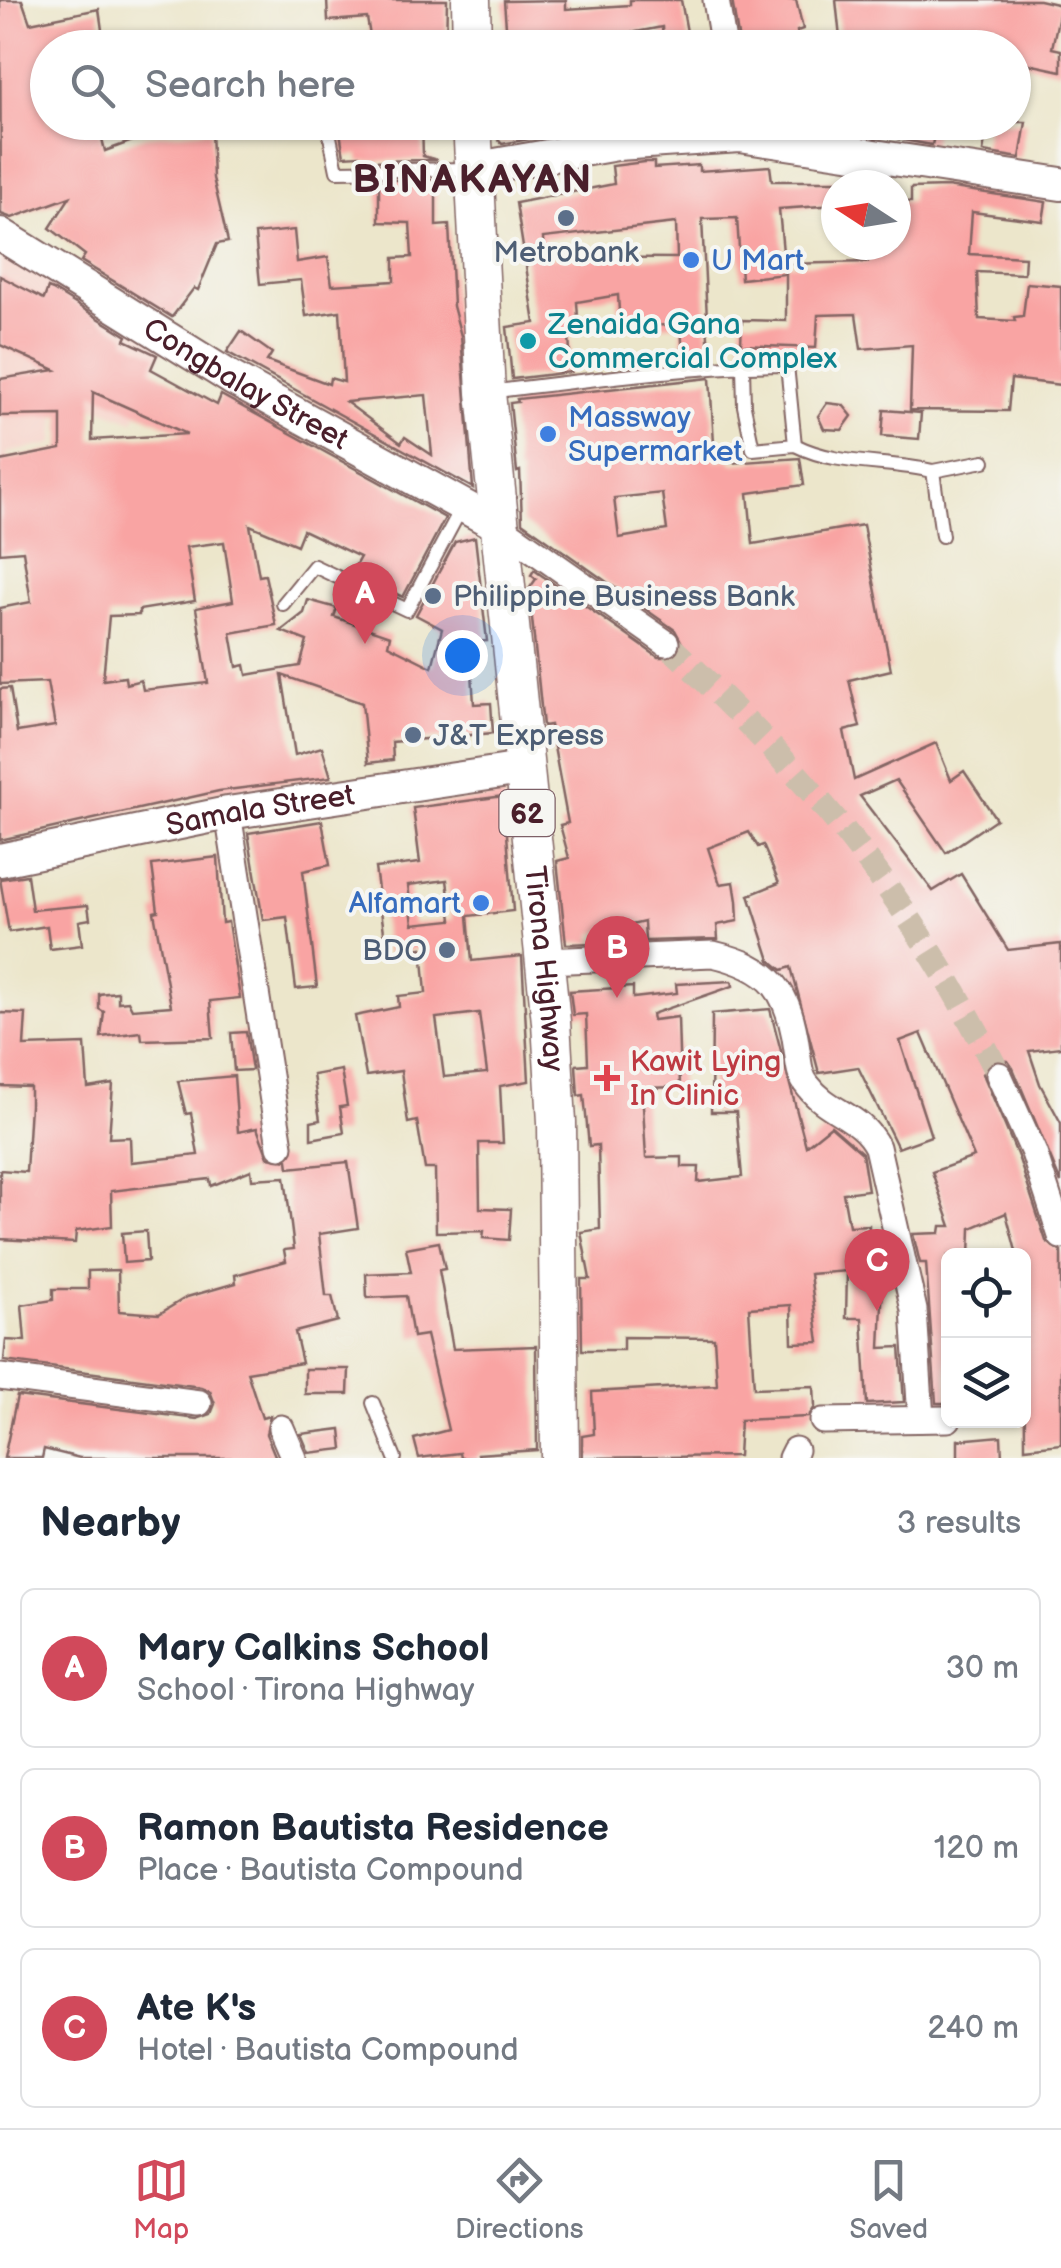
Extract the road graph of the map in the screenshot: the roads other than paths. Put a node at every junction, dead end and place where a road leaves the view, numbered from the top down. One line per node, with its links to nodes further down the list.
1 (471, 0): 3 (main road)
2 (716, 0): 4 (street)
3 (472, 30)
4 (721, 30)
5 (331, 140): 9 (lane)
6 (472, 140): 9 (main road, Tirona Highway / 62)
7 (650, 140): 9 (street)
8 (803, 140): 10 (street)
9 (472, 169): 13 (main road, Tirona Highway / 62)
10 (1061, 184)
11 (0, 234): 17 (street, Congbalay Street)
12 (743, 366): 13 (lane); 14 (lane); 14 (lane)
13 (486, 392): 18 (main road, Tirona Highway / 62)
14 (796, 445): 16 (lane)
15 (984, 461): 16 (lane)
16 (933, 471): 19 (lane)
17 (462, 507): 18 (street, Congbalay Street); 20 (lane)
18 (498, 525): 21 (street); 22 (main road, Tirona Highway / 62)
19 (942, 536)
20 (284, 604)
21 (666, 643)
22 (522, 769): 23 (street, Samala Street); 25 (main road, Tirona Highway / 62)
23 (228, 812): 24 (street, Samala Street); 27 (street)
24 (0, 860)
25 (545, 961): 34 (street); 38 (main road, Tirona Highway / 62)
26 (999, 1076): 28 (street)
27 (280, 1146)
28 (1061, 1236)
29 (0, 1377): 30 (street)
30 (199, 1403)
31 (373, 1403): 37 (lane)
32 (941, 1419): 34 (street)
33 (823, 1420): 34 (street)
34 (921, 1420)
35 (280, 1428): 36 (street)
36 (294, 1458)
37 (395, 1458)
38 (560, 1458)

